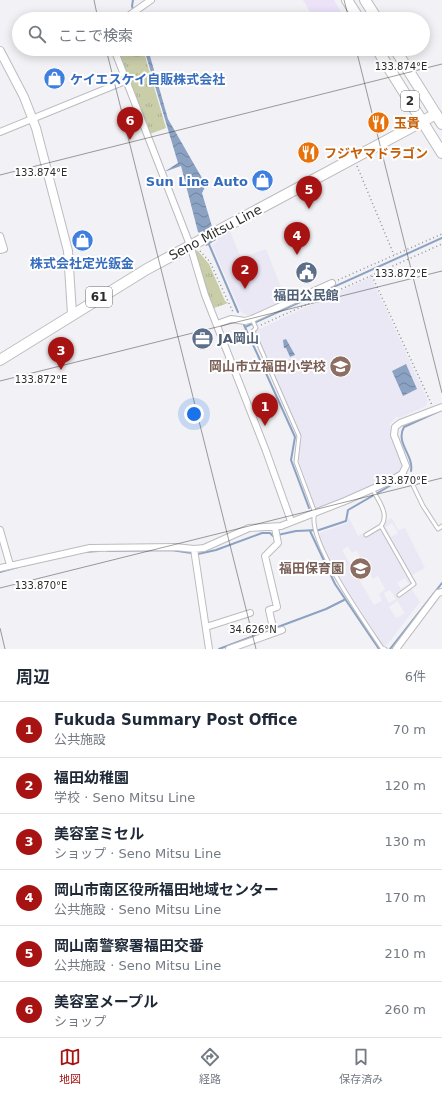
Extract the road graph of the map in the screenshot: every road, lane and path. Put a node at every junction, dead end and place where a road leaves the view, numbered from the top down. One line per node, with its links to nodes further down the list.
1 (150, 0): 4 (street)
2 (347, 0): 5 (main road)
3 (365, 0): 6 (main road)
4 (134, 12)
5 (355, 12)
6 (373, 12)
7 (0, 51): 13 (street)
8 (116, 56): 11 (street)
9 (381, 56): 14 (main road, 2)
10 (399, 56): 12 (main road, 2)
11 (125, 81): 13 (street); 21 (street)
12 (436, 114): 14 (main road, Seno Mitsu Line / 61); 15 (main road, 2)
13 (33, 118): 16 (street); 27 (street)
14 (422, 122): 17 (main road, 2); 18 (main road, Seno Mitsu Line / 61)
15 (442, 124)
16 (0, 132)
17 (442, 153)
18 (353, 159): 21 (main road, Seno Mitsu Line / 61); 24 (path)
19 (442, 234): 24 (path)
20 (0, 236): 23 (street)
21 (196, 244): 27 (main road, Seno Mitsu Line / 61); 28 (path); 30 (street)
22 (442, 244): 25 (path)
23 (0, 250)
24 (394, 255): 26 (path)
25 (372, 275): 31 (path); 34 (path)
26 (332, 283): 29 (street)
27 (72, 314): 32 (main road, Seno Mitsu Line / 61)
28 (236, 319): 29 (street); 30 (street)
29 (253, 320): 31 (lane)
30 (217, 324): 38 (street)
31 (255, 327): 37 (lane)
32 (0, 360)
33 (442, 407): 34 (street)
34 (434, 410): 35 (street)
35 (402, 474): 36 (street); 40 (lane)
36 (373, 491): 37 (street); 39 (lane)
37 (315, 513): 38 (street); 55 (lane)
38 (291, 521): 42 (street)
39 (381, 526): 43 (lane); 48 (lane)
40 (442, 526)
41 (0, 530): 45 (street)
42 (276, 533): 44 (street); 51 (street)
43 (366, 534)
44 (194, 552): 45 (street); 50 (street)
45 (10, 565): 46 (street)
46 (0, 568)
47 (442, 592): 56 (street)
48 (399, 595)
49 (250, 613): 50 (street)
50 (206, 627): 53 (street)
51 (274, 630): 52 (street); 54 (street)
52 (282, 630)
53 (209, 649)
54 (229, 649)
55 (385, 649)
56 (396, 649)

